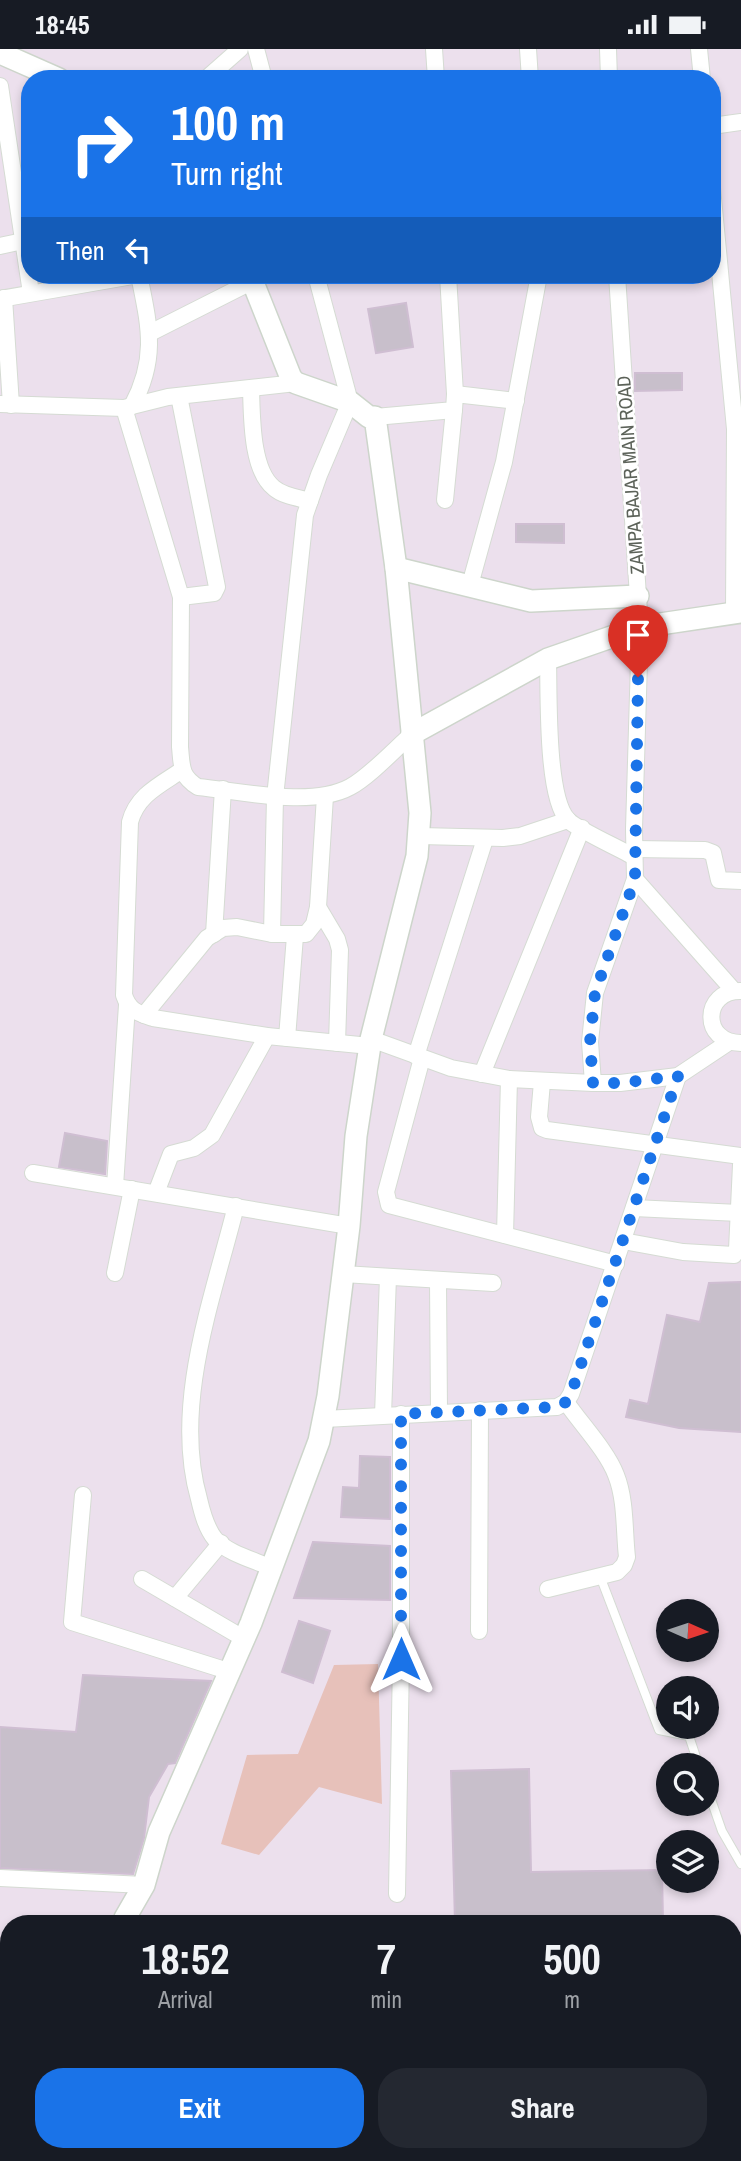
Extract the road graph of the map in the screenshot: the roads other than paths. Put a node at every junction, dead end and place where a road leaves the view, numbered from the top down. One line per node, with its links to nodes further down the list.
1 (240, 49): 9 (street)
2 (256, 49): 10 (street)
3 (434, 49): 11 (street)
4 (528, 49): 12 (street)
5 (608, 49): 13 (street)
6 (699, 49): 14 (street)
7 (0, 53): 8 (street)
8 (39, 70)
9 (216, 70)
10 (262, 70)
11 (435, 70)
12 (529, 70)
13 (609, 70)
14 (701, 70)
15 (0, 86): 18 (street)
16 (741, 123): 17 (street)
17 (721, 125)
18 (21, 228)
19 (21, 241): 20 (street)
20 (0, 246)
21 (30, 284): 31 (street)
22 (60, 284): 31 (street)
23 (140, 284): 33 (street)
24 (240, 284): 33 (street)
25 (253, 284): 34 (street)
26 (318, 284): 38 (street)
27 (448, 284): 39 (street)
28 (537, 284): 37 (street)
29 (618, 284): 47 (street, ZAMPA BAJAR MAIN ROAD)
30 (719, 284): 49 (street)
31 (31, 293): 32 (street)
32 (2, 298): 40 (street)
33 (150, 333): 41 (street)
34 (296, 383): 35 (street); 38 (street)
35 (251, 389): 36 (street); 43 (street)
36 (179, 396): 41 (street); 48 (street)
37 (516, 401): 39 (street); 46 (street)
38 (350, 402): 42 (street); 43 (street)
39 (455, 402): 42 (street); 44 (street)
40 (6, 404): 41 (street)
41 (128, 407): 48 (street)
42 (375, 417): 45 (street)
43 (310, 501): 56 (street)
44 (445, 501)
45 (396, 568): 46 (street); 52 (street)
46 (470, 585): 47 (street)
47 (638, 596): 50 (street, ZAMPA BAJAR MAIN ROAD)
48 (181, 597): 53 (street)
49 (737, 612): 50 (street)
50 (640, 627): 51 (street); 60 (street, ZAMPA BAJAR MAIN ROAD)
51 (548, 659): 52 (street); 57 (street)
52 (412, 734): 55 (street); 58 (street)
53 (182, 770): 54 (street); 68 (street)
54 (223, 789): 56 (street); 64 (street)
55 (324, 796): 56 (street); 63 (street)
56 (275, 797): 65 (street)
57 (575, 824): 59 (street); 60 (street); 76 (street)
58 (420, 836): 59 (street); 73 (street)
59 (485, 839): 75 (street)
60 (634, 853): 61 (street, ZAMPA BAJAR MAIN ROAD); 62 (street)
61 (635, 879): 67 (street); 80 (street)
62 (741, 881)
63 (318, 907): 66 (street); 72 (street)
64 (214, 934): 65 (street); 69 (street)
65 (272, 934): 66 (street)
66 (295, 936): 71 (street)
67 (738, 991): 74 (street)
68 (127, 1005): 69 (street); 85 (street)
69 (144, 1015): 70 (street)
70 (267, 1036): 71 (street); 87 (street)
71 (287, 1038): 72 (street)
72 (337, 1043): 73 (street)
73 (370, 1043): 75 (street); 91 (street)
74 (735, 1043): 77 (street)
75 (419, 1057): 76 (street); 92 (street)
76 (482, 1074): 78 (street)
77 (678, 1076): 80 (street); 81 (street)
78 (509, 1079): 79 (street); 92 (street)
79 (542, 1082): 80 (street); 81 (street)
80 (593, 1083)
81 (656, 1145): 82 (street); 89 (street)
82 (741, 1156)
83 (741, 1165): 90 (street)
84 (33, 1173): 85 (street)
85 (115, 1186): 86 (street)
86 (132, 1189): 87 (street); 95 (street)
87 (156, 1193): 88 (street)
88 (236, 1206): 91 (street); 107 (street)
89 (634, 1208): 90 (street); 93 (street)
90 (739, 1213): 93 (street)
91 (349, 1226): 96 (street)
92 (505, 1235): 94 (street)
93 (623, 1241): 94 (street)
94 (616, 1264): 100 (street)
95 (115, 1273)
96 (343, 1274): 97 (street); 105 (street)
97 (388, 1277): 98 (street); 104 (street)
98 (438, 1280): 99 (street); 102 (street)
99 (493, 1283)
100 (566, 1402): 101 (street); 109 (street)
101 (480, 1410): 102 (street); 113 (street)
102 (439, 1412): 103 (street)
103 (401, 1414): 104 (street); 121 (street)
104 (383, 1415): 105 (street)
105 (324, 1419): 108 (street)
106 (83, 1495): 115 (street)
107 (221, 1543): 108 (street); 112 (street)
108 (272, 1568): 114 (street)
109 (600, 1576): 111 (street); 116 (lane)
110 (142, 1579): 112 (street)
111 (548, 1589)
112 (175, 1598): 114 (street)
113 (479, 1631)
114 (243, 1638): 115 (street)
115 (229, 1671): 120 (street)
116 (695, 1753)
117 (717, 1816): 118 (lane)
118 (741, 1864)
119 (0, 1878): 120 (street)
120 (144, 1885): 122 (street)
121 (397, 1894)
122 (127, 1915)

